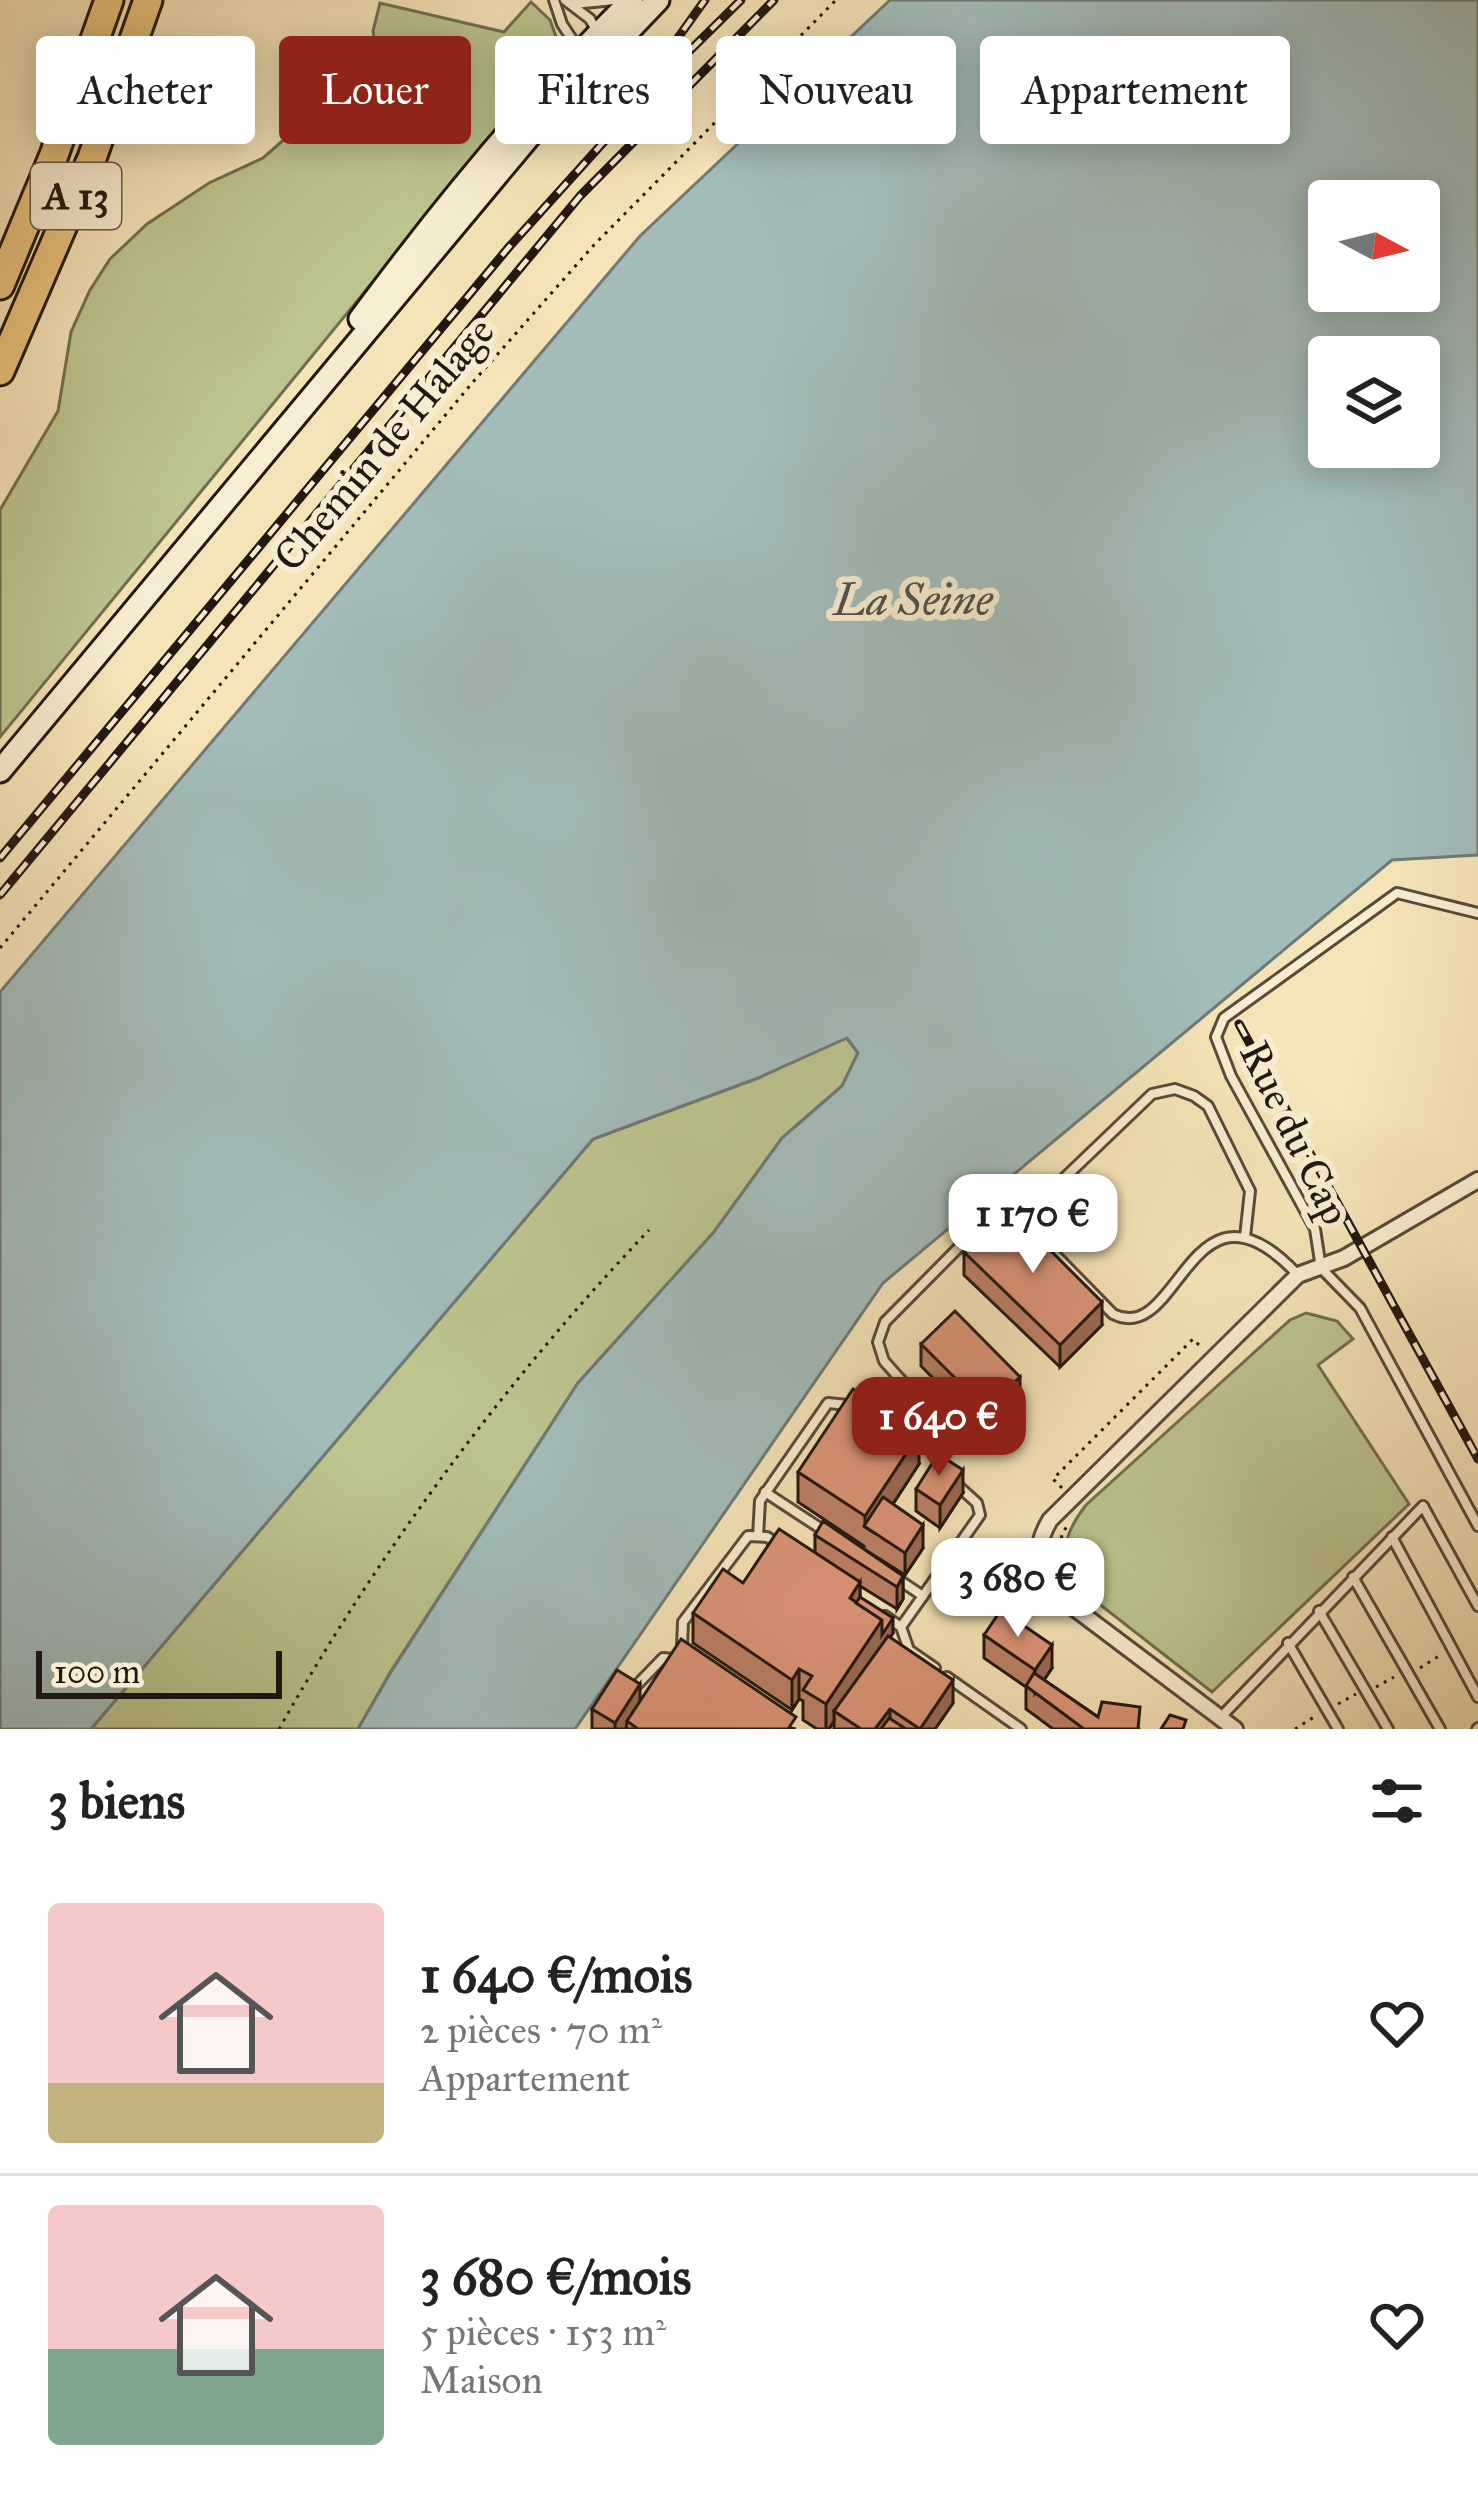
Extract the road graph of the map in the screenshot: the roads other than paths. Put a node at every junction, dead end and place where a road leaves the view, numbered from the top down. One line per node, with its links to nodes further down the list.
1 (109, 0): 13 (highway, A 13)
2 (148, 0): 14 (highway, A 13)
3 (554, 0): 9 (lane)
4 (614, 0): 7 (lane)
5 (632, 0): 8 (main road)
6 (658, 0): 10 (main road)
7 (570, 2): 8 (lane)
8 (597, 34)
9 (570, 36)
10 (623, 36)
11 (499, 144): 15 (main road)
12 (524, 144): 15 (main road)
13 (0, 285)
14 (0, 371)
15 (285, 426): 16 (main road)
16 (0, 771)
17 (1478, 913): 21 (lane, Rue du Cap)
18 (1478, 1180): 21 (street)
19 (1033, 1208): 20 (lane); 20 (lane); 24 (lane)
20 (1245, 1237): 22 (lane)
21 (1321, 1268): 22 (street); 27 (lane, Rue du Cap)
22 (1298, 1275): 42 (street)
23 (854, 1405): 26 (lane)
24 (959, 1445)
25 (947, 1475): 34 (lane)
26 (766, 1492): 28 (lane); 30 (lane)
27 (1478, 1526)
28 (758, 1536): 31 (lane); 40 (lane)
29 (1392, 1537): 33 (lane); 35 (lane); 41 (lane)
30 (844, 1544)
31 (786, 1550)
32 (884, 1570): 34 (lane)
33 (1353, 1576): 36 (lane); 47 (lane)
34 (923, 1596): 38 (lane)
35 (1478, 1606)
36 (1318, 1612): 39 (lane); 46 (lane)
37 (881, 1614): 38 (lane)
38 (901, 1627): 43 (lane)
39 (1288, 1643): 42 (lane); 45 (lane)
40 (629, 1697)
41 (1478, 1697)
42 (1220, 1718): 44 (street)
43 (1021, 1729)
44 (1235, 1729)
45 (1338, 1729)
46 (1388, 1729)
47 (1440, 1729)

